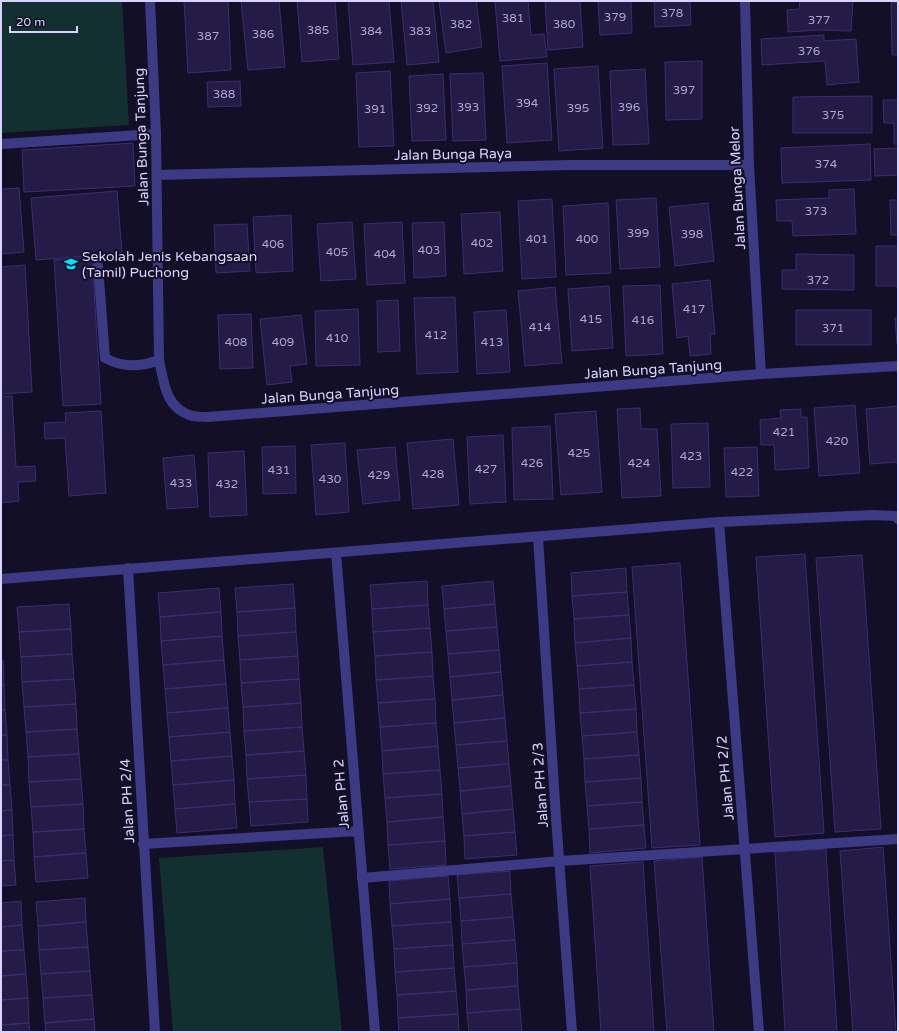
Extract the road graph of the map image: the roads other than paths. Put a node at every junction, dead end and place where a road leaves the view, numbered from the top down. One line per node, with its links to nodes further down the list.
1 (150, 1): 3 (street, Jalan Bunga Tanjung)
2 (745, 1): 5 (street, Jalan Bunga Melor)
3 (156, 134): 4 (street); 6 (street, Jalan Bunga Tanjung)
4 (1, 144)
5 (749, 165): 6 (street, Jalan Bunga Raya); 10 (street, Jalan Bunga Melor)
6 (157, 175): 8 (street, Jalan Bunga Tanjung)
7 (98, 266): 8 (street)
8 (159, 360): 10 (street, Jalan Bunga Tanjung)
9 (898, 366): 10 (street, Jalan Bunga Tanjung)
10 (761, 374)
11 (897, 518): 12 (street)
12 (719, 522): 13 (street); 20 (street, Jalan PH 2/2)
13 (538, 537): 14 (street); 21 (street, Jalan PH 2/3)
14 (336, 553): 15 (street); 17 (street, Jalan PH 2)
15 (128, 568): 16 (street); 19 (street, Jalan PH 2/4)
16 (1, 579)
17 (358, 831): 19 (street); 22 (street, Jalan PH 2)
18 (898, 839): 20 (street)
19 (143, 844): 23 (street, Jalan PH 2/4)
20 (745, 850): 21 (street); 26 (street, Jalan PH 2/2)
21 (560, 861): 22 (street); 25 (street, Jalan PH 2/3)
22 (362, 878): 24 (street, Jalan PH 2)
23 (155, 1032)
24 (375, 1032)
25 (572, 1032)
26 (759, 1032)

